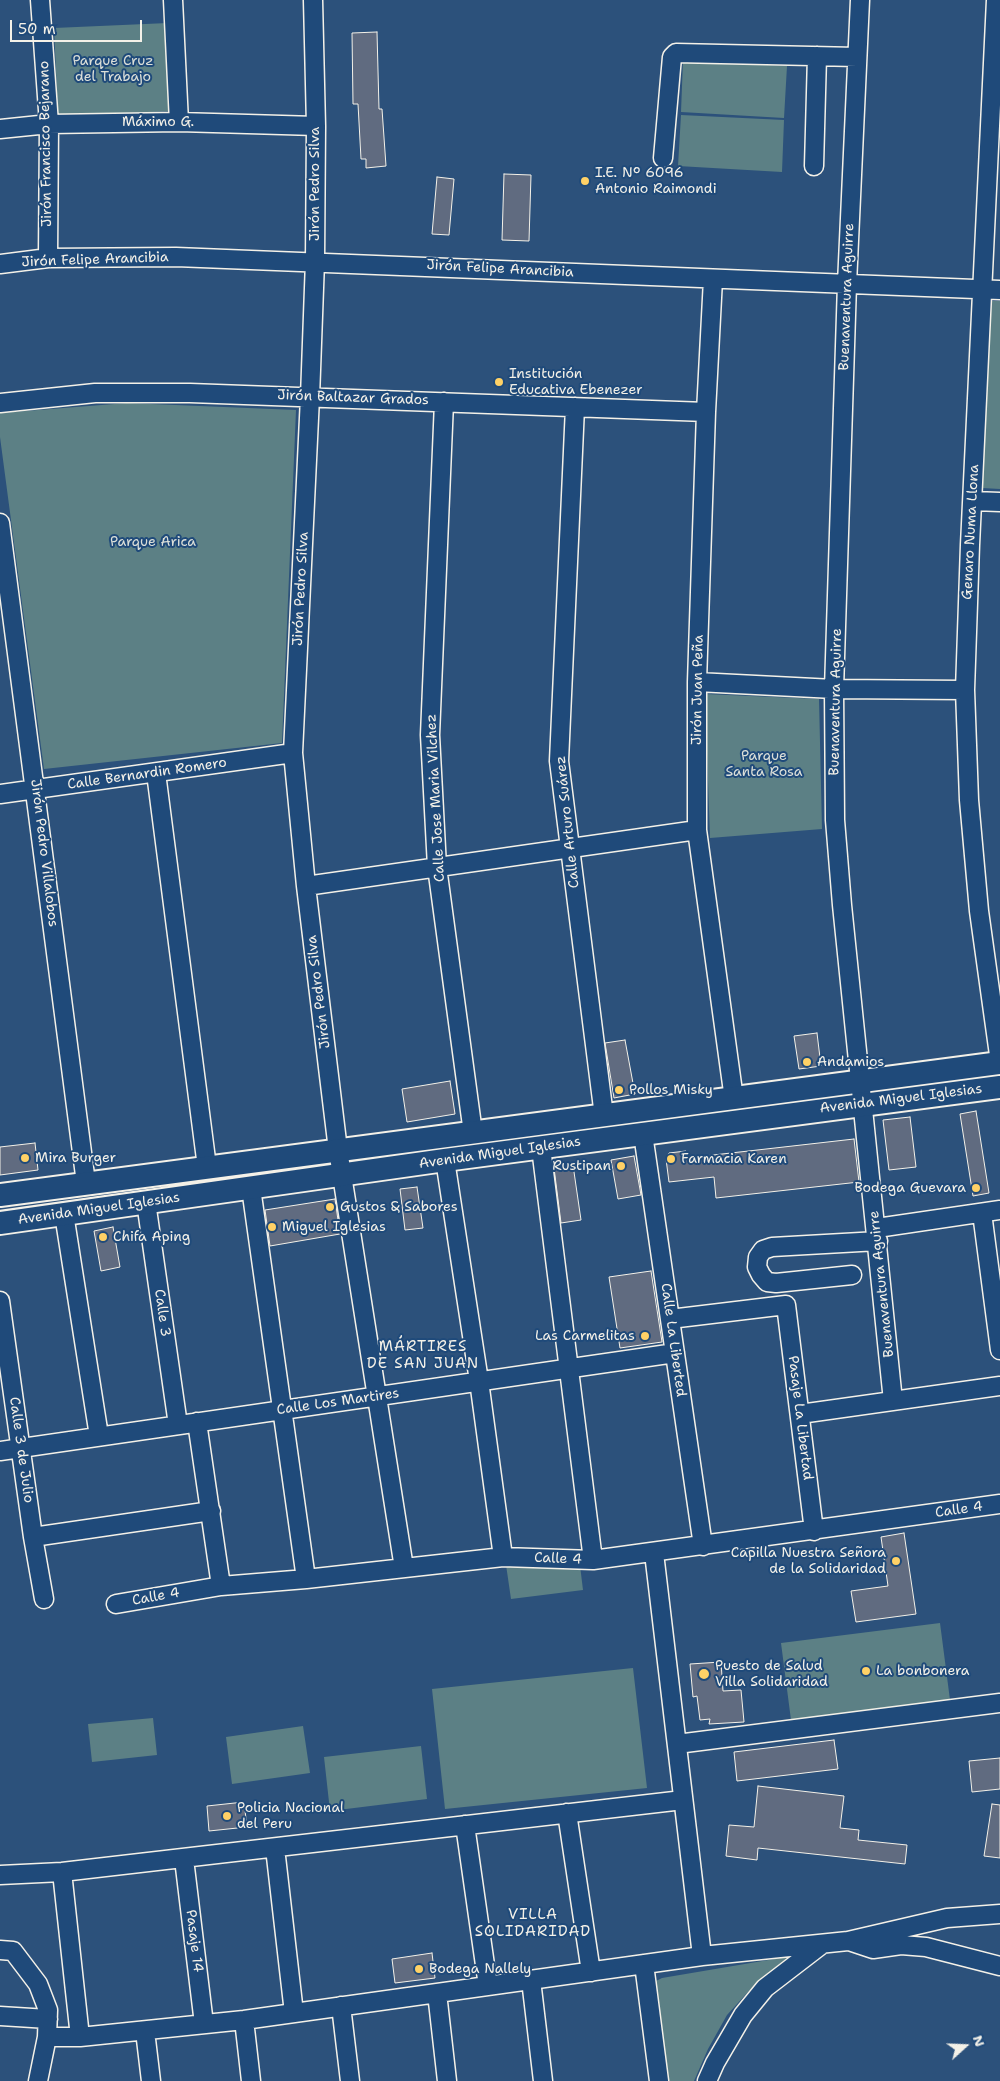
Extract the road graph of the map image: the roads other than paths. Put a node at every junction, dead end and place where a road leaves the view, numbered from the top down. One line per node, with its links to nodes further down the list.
1 (40, 0): 9 (street, Jirón Francisco Bejarano)
2 (173, 0): 8 (street)
3 (313, 0): 10 (street, Jirón Pedro Silva)
4 (860, 0): 7 (street, Buenaventura Aguirre)
5 (996, 0): 19 (street, Genaro Numa Llona)
6 (817, 56): 7 (street); 12 (street); 13 (street)
7 (857, 57): 18 (street, Buenaventura Aguirre)
8 (179, 122): 9 (street, Máximo G.); 10 (street, Máximo G.)
9 (49, 124): 11 (street, Máximo G.); 14 (street, Jirón Francisco Bejarano)
10 (316, 126): 15 (street, Jirón Pedro Silva)
11 (0, 129)
12 (663, 158)
13 (814, 166)
14 (48, 258): 15 (street, Jirón Felipe Arancibia); 16 (street, Jirón Felipe Arancibia)
15 (315, 261): 17 (street, Jirón Felipe Arancibia); 20 (street, Jirón Pedro Silva)
16 (0, 264)
17 (713, 279): 18 (street, Jirón Felipe Arancibia); 24 (street, Jirón Juan Peña)
18 (847, 284): 19 (street, Jirón Felipe Arancibia); 29 (street, Buenaventura Aguirre)
19 (992, 290): 25 (street, Genaro Numa Llona)
20 (310, 397): 21 (street, Jirón Baltazar Grados); 22 (street, Jirón Baltazar Grados); 31 (street, Jirón Pedro Silva)
21 (444, 402): 23 (street, Jirón Baltazar Grados); 37 (street, Calle Jose Maria Vilchez)
22 (0, 403)
23 (575, 407): 24 (street, Jirón Baltazar Grados); 36 (street, Calle Arturo Suárez)
24 (706, 412): 28 (street, Jirón Juan Peña)
25 (973, 501): 26 (street); 30 (street, Genaro Numa Llona)
26 (1000, 502)
27 (0, 523): 33 (street, Jirón Pedro Villalobos)
28 (697, 682): 29 (street); 35 (street, Jirón Juan Peña)
29 (834, 689): 30 (street); 40 (street, Buenaventura Aguirre)
30 (965, 690): 39 (street, Genaro Numa Llona)
31 (294, 753): 32 (street, Calle Bernardin Romero); 38 (street, Jirón Pedro Silva)
32 (156, 773): 33 (street, Calle Bernardin Romero); 50 (street)
33 (36, 790): 34 (street, Calle Bernardin Romero); 52 (street, Jirón Pedro Villalobos)
34 (0, 794)
35 (697, 830): 36 (street); 42 (street, Jirón Juan Peña)
36 (571, 849): 37 (street); 44 (street, Calle Arturo Suárez)
37 (437, 867): 38 (street); 45 (street, Calle Jose Maria Vilchez)
38 (306, 886): 48 (street, Jirón Pedro Silva)
39 (1000, 1062): 40 (main road, Avenida Miguel Iglesias)
40 (860, 1081): 42 (main road, Avenida Miguel Iglesias); 43 (street, Buenaventura Aguirre)
41 (1000, 1087): 43 (main road, Avenida Miguel Iglesias)
42 (734, 1098): 44 (main road, Avenida Miguel Iglesias)
43 (863, 1104): 46 (main road, Avenida Miguel Iglesias); 60 (street, Buenaventura Aguirre)
44 (604, 1116): 45 (main road, Avenida Miguel Iglesias)
45 (473, 1133): 48 (main road, Avenida Miguel Iglesias)
46 (643, 1134): 47 (main road, Avenida Miguel Iglesias); 63 (street, Calle La Liberted)
47 (541, 1148): 49 (main road, Avenida Miguel Iglesias); 66 (street)
48 (338, 1150): 50 (main road, Avenida Miguel Iglesias); 51 (street, Jirón Pedro Silva)
49 (445, 1160): 51 (main road, Avenida Miguel Iglesias); 67 (street)
50 (207, 1167): 52 (main road, Avenida Miguel Iglesias)
51 (343, 1175): 53 (main road, Avenida Miguel Iglesias); 69 (street, Jirón Pedro Silva)
52 (86, 1183): 54 (main road, Avenida Miguel Iglesias)
53 (251, 1188): 55 (main road, Avenida Miguel Iglesias); 71 (street)
54 (0, 1194)
55 (146, 1202): 58 (main road, Avenida Miguel Iglesias); 74 (street, Calle 3)
56 (1000, 1210): 57 (street)
57 (982, 1212): 60 (street); 64 (street)
58 (64, 1214): 59 (main road, Avenida Miguel Iglesias); 75 (street)
59 (0, 1222)
60 (877, 1235): 61 (street); 70 (street, Buenaventura Aguirre)
61 (852, 1275)
62 (0, 1301): 76 (street, Calle 3 de Julio)
63 (670, 1319): 65 (street, Calle La Liberted); 72 (street, Pasaje La Libertad)
64 (1000, 1350)
65 (675, 1353): 66 (street, Calle Los Martires); 82 (street, Calle La Liberted)
66 (569, 1368): 67 (street, Calle Los Martires); 85 (street)
67 (479, 1381): 69 (street, Calle Los Martires); 84 (street)
68 (1000, 1386): 70 (street)
69 (377, 1396): 71 (street, Calle Los Martires); 86 (street, Jirón Pedro Silva)
70 (893, 1401): 72 (street)
71 (282, 1410): 73 (street, Calle Los Martires); 87 (street)
72 (800, 1414): 80 (street, Pasaje La Libertad)
73 (197, 1422): 74 (street, Calle Los Martires); 79 (street)
74 (178, 1425): 75 (street, Calle Los Martires)
75 (99, 1436): 76 (street, Calle Los Martires)
76 (22, 1448): 77 (street, Calle Los Martires); 81 (street, Calle 3 de Julio)
77 (0, 1451)
78 (1000, 1504): 80 (street, Calle 4)
79 (211, 1511): 81 (street); 88 (street)
80 (814, 1531): 82 (street, Calle 4)
81 (33, 1536): 89 (street, Calle 3 de Julio)
82 (703, 1546): 83 (street, Calle 4)
83 (654, 1553): 85 (street, Calle 4); 92 (street)
84 (503, 1557): 85 (street, Calle 4); 86 (street, Calle 4)
85 (593, 1560)
86 (404, 1568): 87 (street, Calle 4)
87 (306, 1579): 88 (street, Calle 4)
88 (222, 1586): 90 (street, Calle 4)
89 (44, 1600)
90 (116, 1604)
91 (1000, 1703): 92 (street)
92 (677, 1744): 93 (street)
93 (683, 1800): 94 (street); 104 (street)
94 (567, 1813): 95 (street); 107 (street)
95 (465, 1825): 96 (street); 109 (street)
96 (275, 1848): 97 (street); 112 (street)
97 (184, 1859): 98 (street); 116 (street, Pasaje 14)
98 (62, 1872): 99 (street); 119 (street)
99 (0, 1875)
100 (1000, 1914): 101 (street)
101 (848, 1941): 102 (street); 106 (street)
102 (821, 1945): 104 (street); 127 (street)
103 (0, 1950): 114 (street)
104 (702, 1956): 105 (street)
105 (644, 1964): 107 (street); 126 (street)
106 (1000, 1966)
107 (591, 1972): 108 (street)
108 (531, 1980): 109 (street); 125 (street)
109 (488, 1986): 110 (street)
110 (438, 1994): 111 (street); 124 (street)
111 (341, 2006): 112 (street); 123 (street)
112 (294, 2013): 115 (street)
113 (0, 2016): 114 (street)
114 (48, 2020): 118 (street)
115 (244, 2020): 116 (street); 122 (street)
116 (204, 2024): 117 (street)
117 (144, 2031): 119 (street); 121 (street)
118 (48, 2037): 119 (street); 120 (street)
119 (80, 2037)
120 (38, 2081)
121 (151, 2081)
122 (251, 2081)
123 (350, 2081)
124 (447, 2081)
125 (543, 2081)
126 (659, 2081)
127 (707, 2081)

